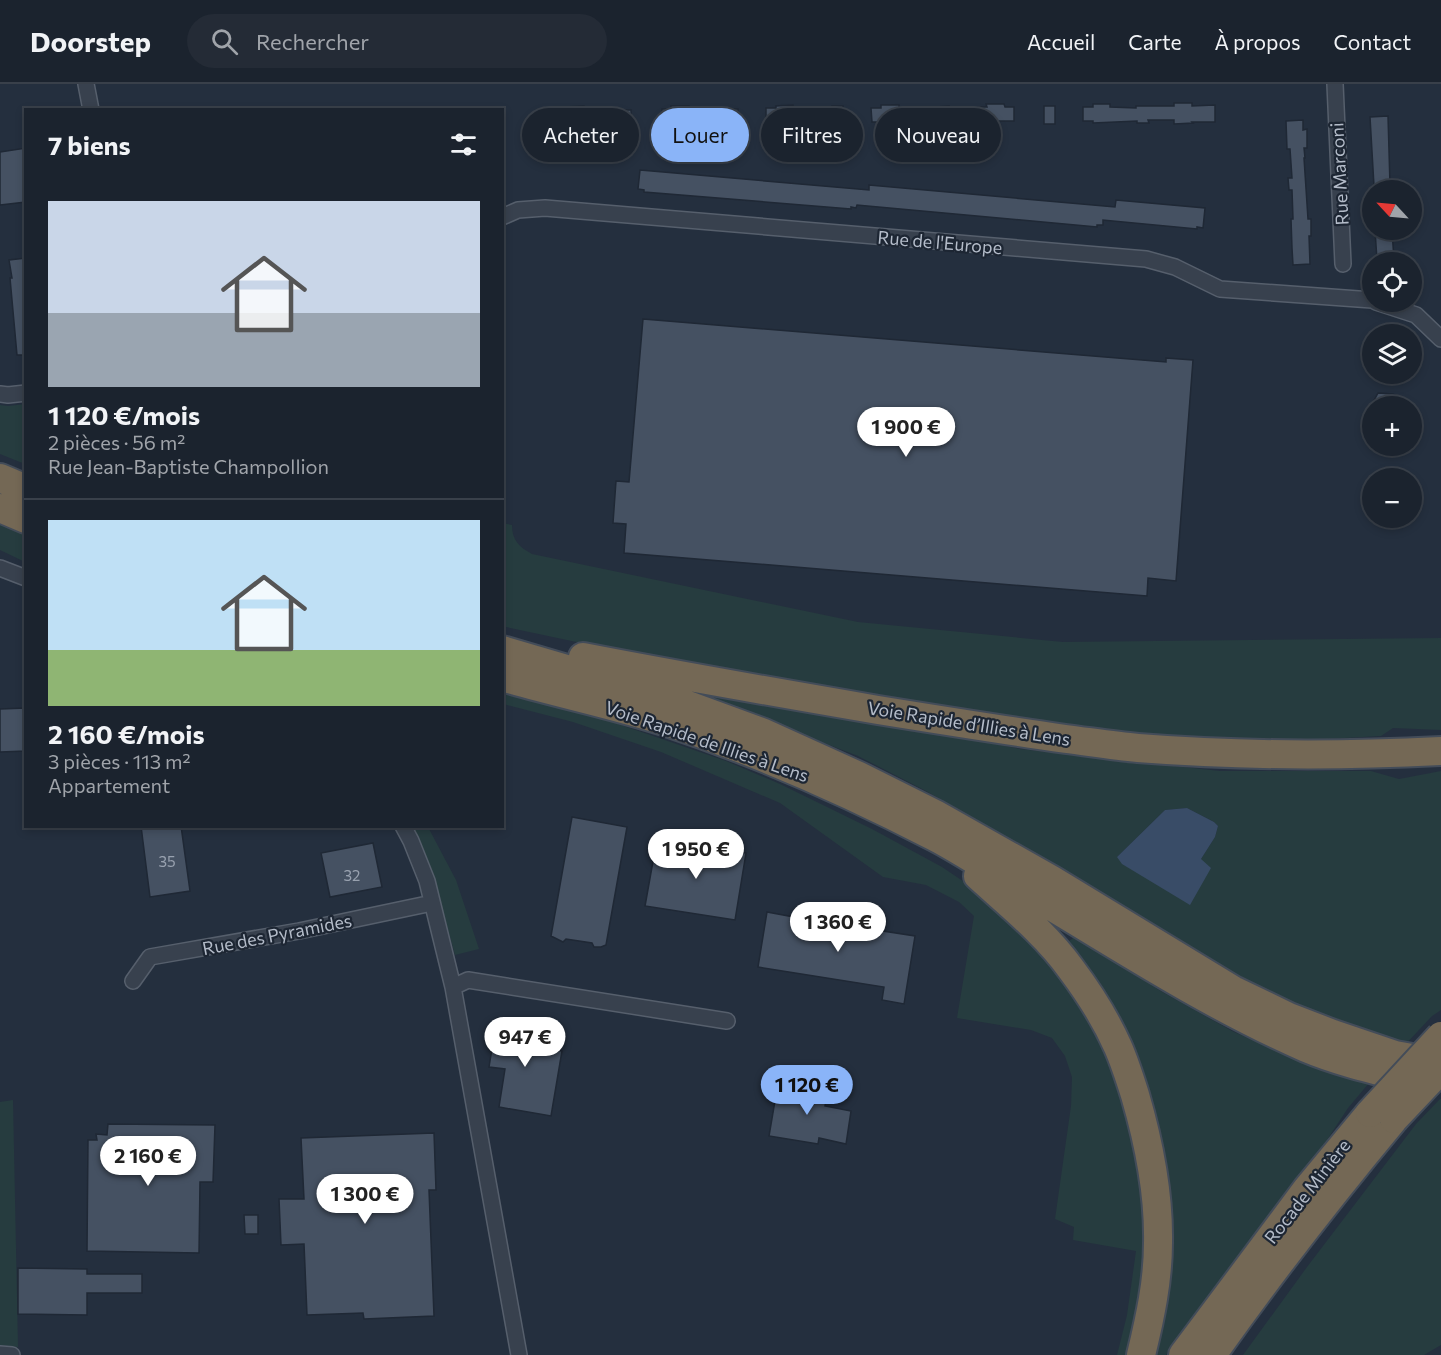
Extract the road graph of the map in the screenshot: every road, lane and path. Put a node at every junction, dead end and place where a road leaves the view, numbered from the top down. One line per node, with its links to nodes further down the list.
1 (86, 84): 3 (street)
2 (1335, 84): 5 (street, Rue Marconi)
3 (92, 108)
4 (504, 216): 6 (street, Rue de l'Europe)
5 (1343, 264)
6 (1362, 300)
7 (1407, 312): 8 (street, Rue de l'Europe)
8 (1441, 339)
9 (24, 393): 10 (street)
10 (0, 394)
11 (0, 478): 12 (highway)
12 (24, 488)
13 (0, 508): 14 (highway)
14 (24, 518)
15 (0, 568): 16 (street)
16 (24, 577)
17 (504, 638): 20 (highway, Voie Rapide d’Illies à Lens)
18 (504, 651): 28 (highway)
19 (504, 678): 22 (highway, Voie Rapide de Illies à Lens)
20 (1441, 750)
21 (404, 828): 23 (street)
22 (938, 838): 30 (highway); 35 (highway)
23 (432, 903): 24 (street, Rue des Pyramides); 25 (street)
24 (133, 981)
25 (453, 987): 26 (street); 34 (street)
26 (727, 1021)
27 (1441, 1036): 31 (highway, Rocade Minière, bridge)
28 (1441, 1063)
29 (1441, 1069): 31 (highway, Rocade Minière, bridge)
30 (1441, 1086)
31 (1382, 1116): 36 (highway, Rocade Minière); 37 (highway, Rocade Minière)
32 (0, 1354): 33 (street)
33 (12, 1355)
34 (519, 1355)
35 (1141, 1355)
36 (1184, 1355)
37 (1212, 1355)

